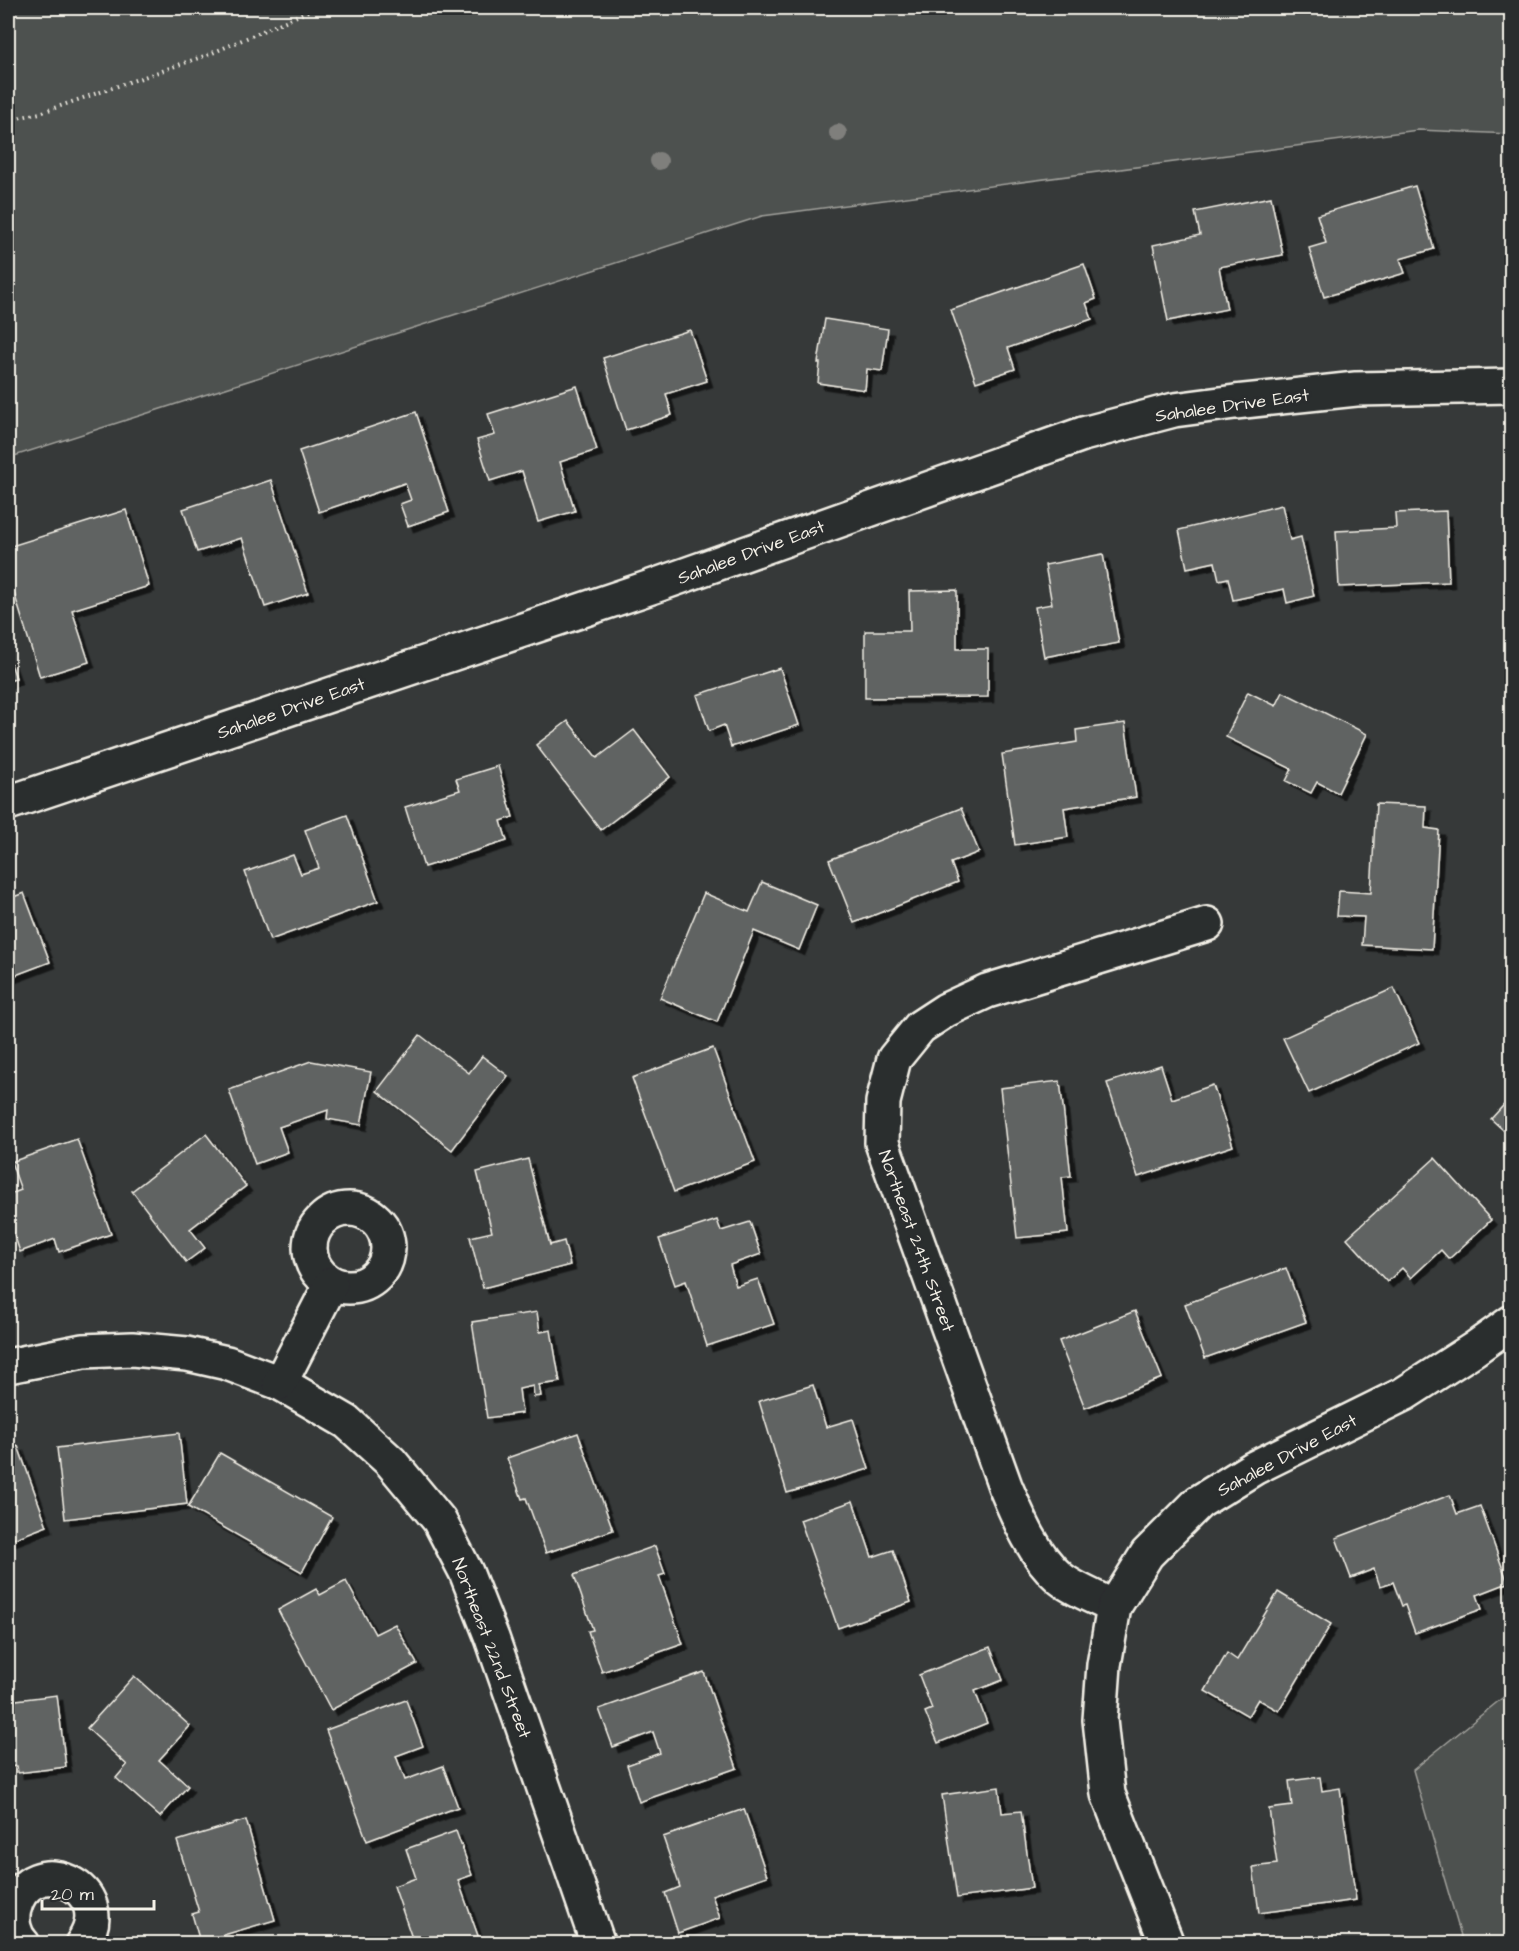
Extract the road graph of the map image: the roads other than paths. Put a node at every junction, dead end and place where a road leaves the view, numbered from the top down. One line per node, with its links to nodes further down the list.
1 (1512, 386): 2 (street, Sahalee Drive East)
2 (8, 803)
3 (1207, 924): 8 (street, Northeast 24th Street)
4 (331, 1284): 7 (street)
5 (1512, 1322): 8 (street, Sahalee Drive East)
6 (8, 1366): 7 (street, Northeast 22nd Street)
7 (280, 1383): 12 (street, Northeast 22nd Street)
8 (1114, 1607): 13 (street, Sahalee Drive East)
9 (10, 1913): 10 (street); 11 (street)
10 (23, 1944)
11 (82, 1944)
12 (598, 1944)
13 (1167, 1944)

